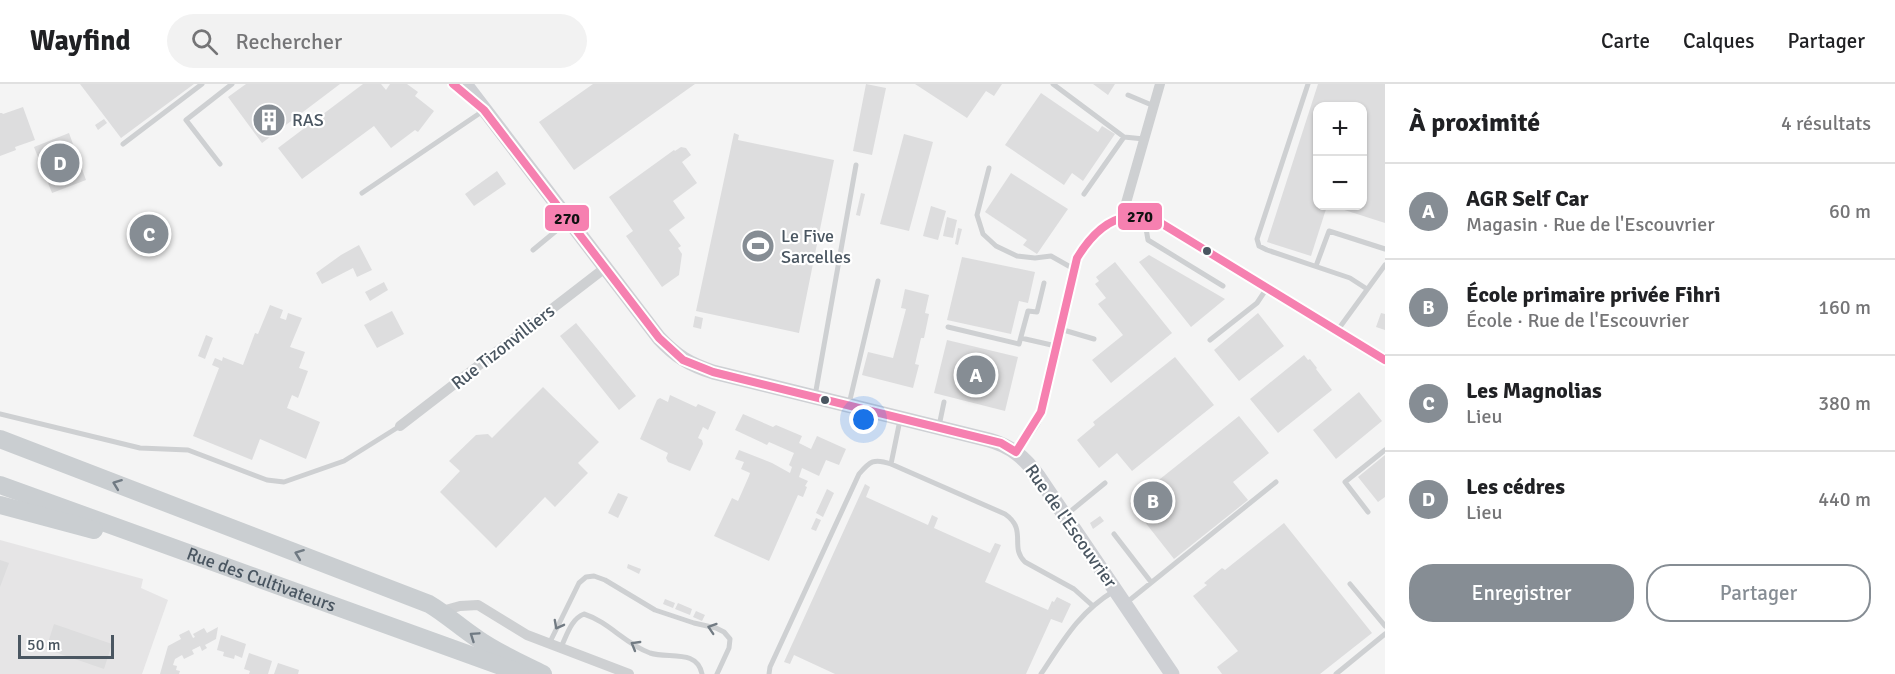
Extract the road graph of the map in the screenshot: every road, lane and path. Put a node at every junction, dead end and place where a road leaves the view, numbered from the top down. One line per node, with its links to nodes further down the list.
1 (202, 84): 13 (lane)
2 (232, 84): 14 (lane)
3 (453, 84): 10 (street)
4 (465, 84): 10 (street)
5 (1053, 84): 11 (lane)
6 (1160, 84): 9 (street)
7 (1308, 84): 25 (lane)
8 (1128, 95): 9 (lane)
9 (1154, 106): 12 (street)
10 (484, 110): 17 (lane); 21 (street, Rue de l'Escouvrier)
11 (1124, 136): 12 (lane); 18 (lane)
12 (1144, 139): 19 (street)
13 (123, 144)
14 (220, 164)
15 (856, 165): 43 (lane)
16 (988, 168): 27 (lane)
17 (362, 193)
18 (1084, 194)
19 (1122, 217): 20 (street); 27 (street)
20 (1144, 217): 32 (lane); 33 (street)
21 (569, 220): 23 (lane); 26 (street, Rue de l'Escouvrier)
22 (1385, 249): 25 (lane)
23 (533, 250)
24 (1385, 265): 28 (lane)
25 (1316, 266): 34 (lane)
26 (606, 268): 43 (street, Rue de l'Escouvrier); 48 (street, Rue Tizonvilliers)
27 (1074, 269): 36 (street)
28 (1378, 274): 30 (lane); 34 (lane)
29 (878, 280): 45 (lane)
30 (1385, 280)
31 (1044, 284): 38 (lane)
32 (1223, 286)
33 (1267, 288): 37 (street); 40 (lane)
34 (1367, 289): 37 (lane)
35 (948, 327): 38 (lane)
36 (1060, 329): 39 (lane); 41 (street)
37 (1337, 331): 42 (street)
38 (1021, 338): 41 (lane)
39 (1094, 339)
40 (1210, 340)
41 (1056, 346): 52 (street)
42 (1385, 360)
43 (815, 397): 45 (street, Rue de l'Escouvrier)
44 (944, 402): 49 (lane)
45 (849, 406): 47 (street, Rue de l'Escouvrier)
46 (0, 414): 48 (lane)
47 (900, 418): 49 (street, Rue de l'Escouvrier); 53 (lane)
48 (400, 426)
49 (939, 428): 52 (street, Rue de l'Escouvrier)
50 (0, 439): 65 (main road, one-way to 50)
51 (1385, 450): 58 (lane)
52 (1016, 452): 59 (street, Rue de l'Escouvrier)
53 (891, 464): 64 (lane); 76 (lane)
54 (1276, 482): 61 (lane)
55 (1105, 483): 59 (lane)
56 (0, 485): 68 (main road, Rue des Cultivateurs)
57 (0, 505): 68 (main road)
58 (1368, 512)
59 (1065, 516): 63 (street, Rue de l'Escouvrier)
60 (1113, 534): 61 (lane)
61 (1151, 582): 63 (lane)
62 (1350, 584): 66 (lane)
63 (1120, 597): 64 (lane); 78 (street, Rue de l'Escouvrier)
64 (1093, 606): 77 (lane)
65 (442, 611): 69 (street); 72 (main road, one-way to 65)
66 (1385, 626)
67 (1385, 634): 79 (lane)
68 (431, 641): 71 (main road, Rue des Cultivateurs)
69 (549, 644): 70 (street); 75 (lane, one-way to 69)
70 (561, 648): 73 (street); 74 (lane, one-way to 70)
71 (522, 674)
72 (543, 674)
73 (629, 674)
74 (702, 674)
75 (717, 674)
76 (769, 674)
77 (1041, 674)
78 (1172, 674)
79 (1336, 674)

